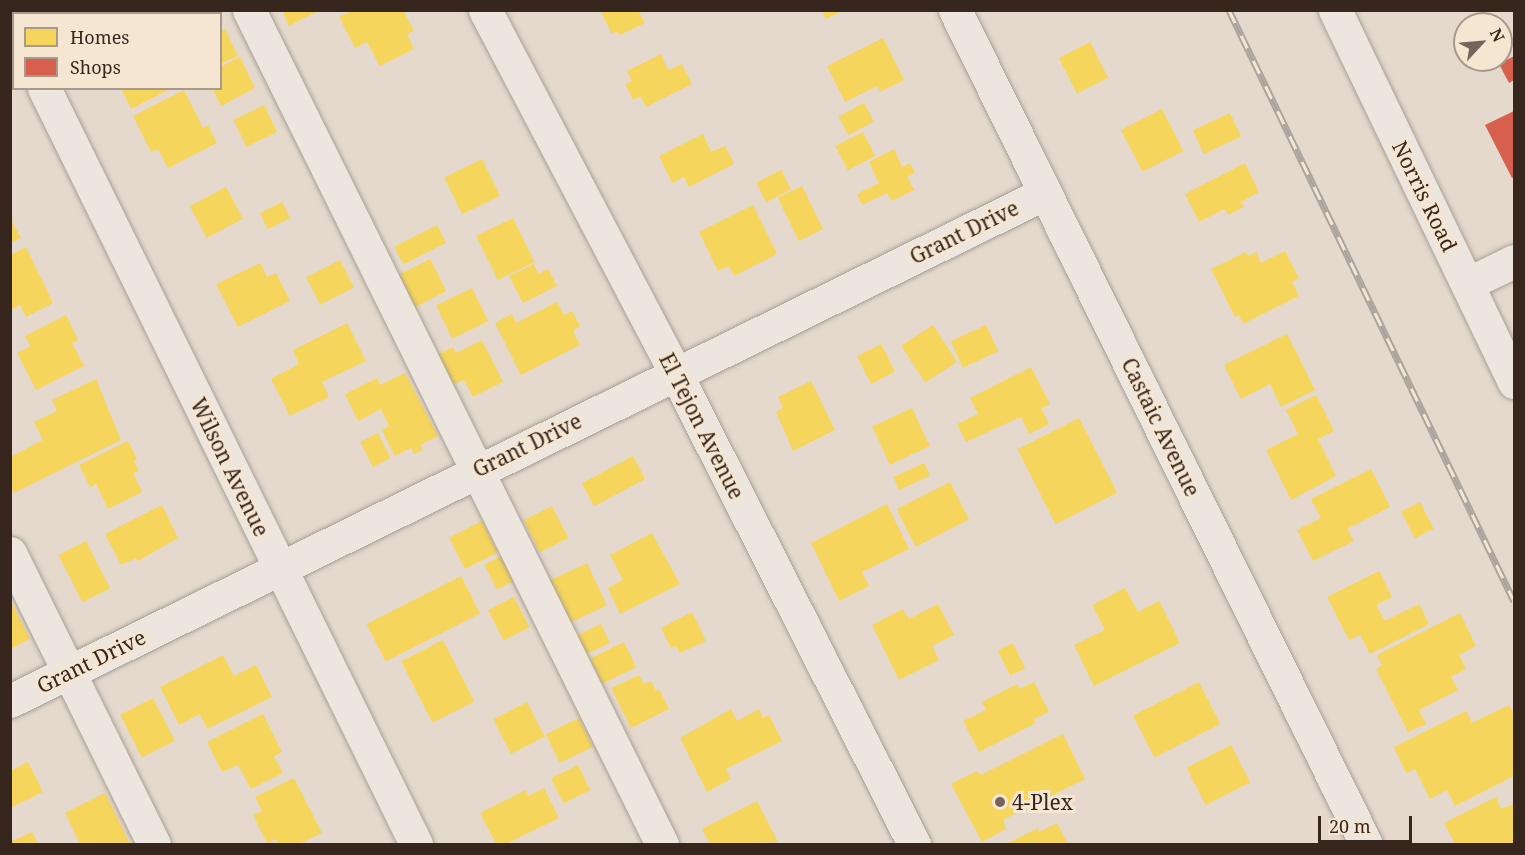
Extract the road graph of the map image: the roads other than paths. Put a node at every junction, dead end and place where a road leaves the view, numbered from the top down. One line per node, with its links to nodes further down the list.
1 (249, 10): 11 (street)
2 (485, 10): 9 (street, El Tejon Avenue)
3 (956, 10): 6 (street, Castaic Avenue)
4 (1335, 10): 8 (street, Norris Road)
5 (45, 90): 13 (street, Wilson Avenue)
6 (1046, 193): 9 (street, Grant Drive); 20 (street, Castaic Avenue)
7 (1515, 261): 8 (street)
8 (1467, 284): 10 (street, Norris Road)
9 (675, 372): 11 (street, Grant Drive); 19 (street, El Tejon Avenue)
10 (1515, 382)
11 (477, 470): 13 (street, Grant Drive); 18 (street)
12 (10, 553): 14 (street)
13 (280, 568): 14 (street, Grant Drive); 17 (street, Wilson Avenue)
14 (69, 672): 15 (street, Grant Drive); 16 (street)
15 (10, 701)
16 (154, 844)
17 (416, 844)
18 (662, 844)
19 (914, 844)
20 (1366, 844)

